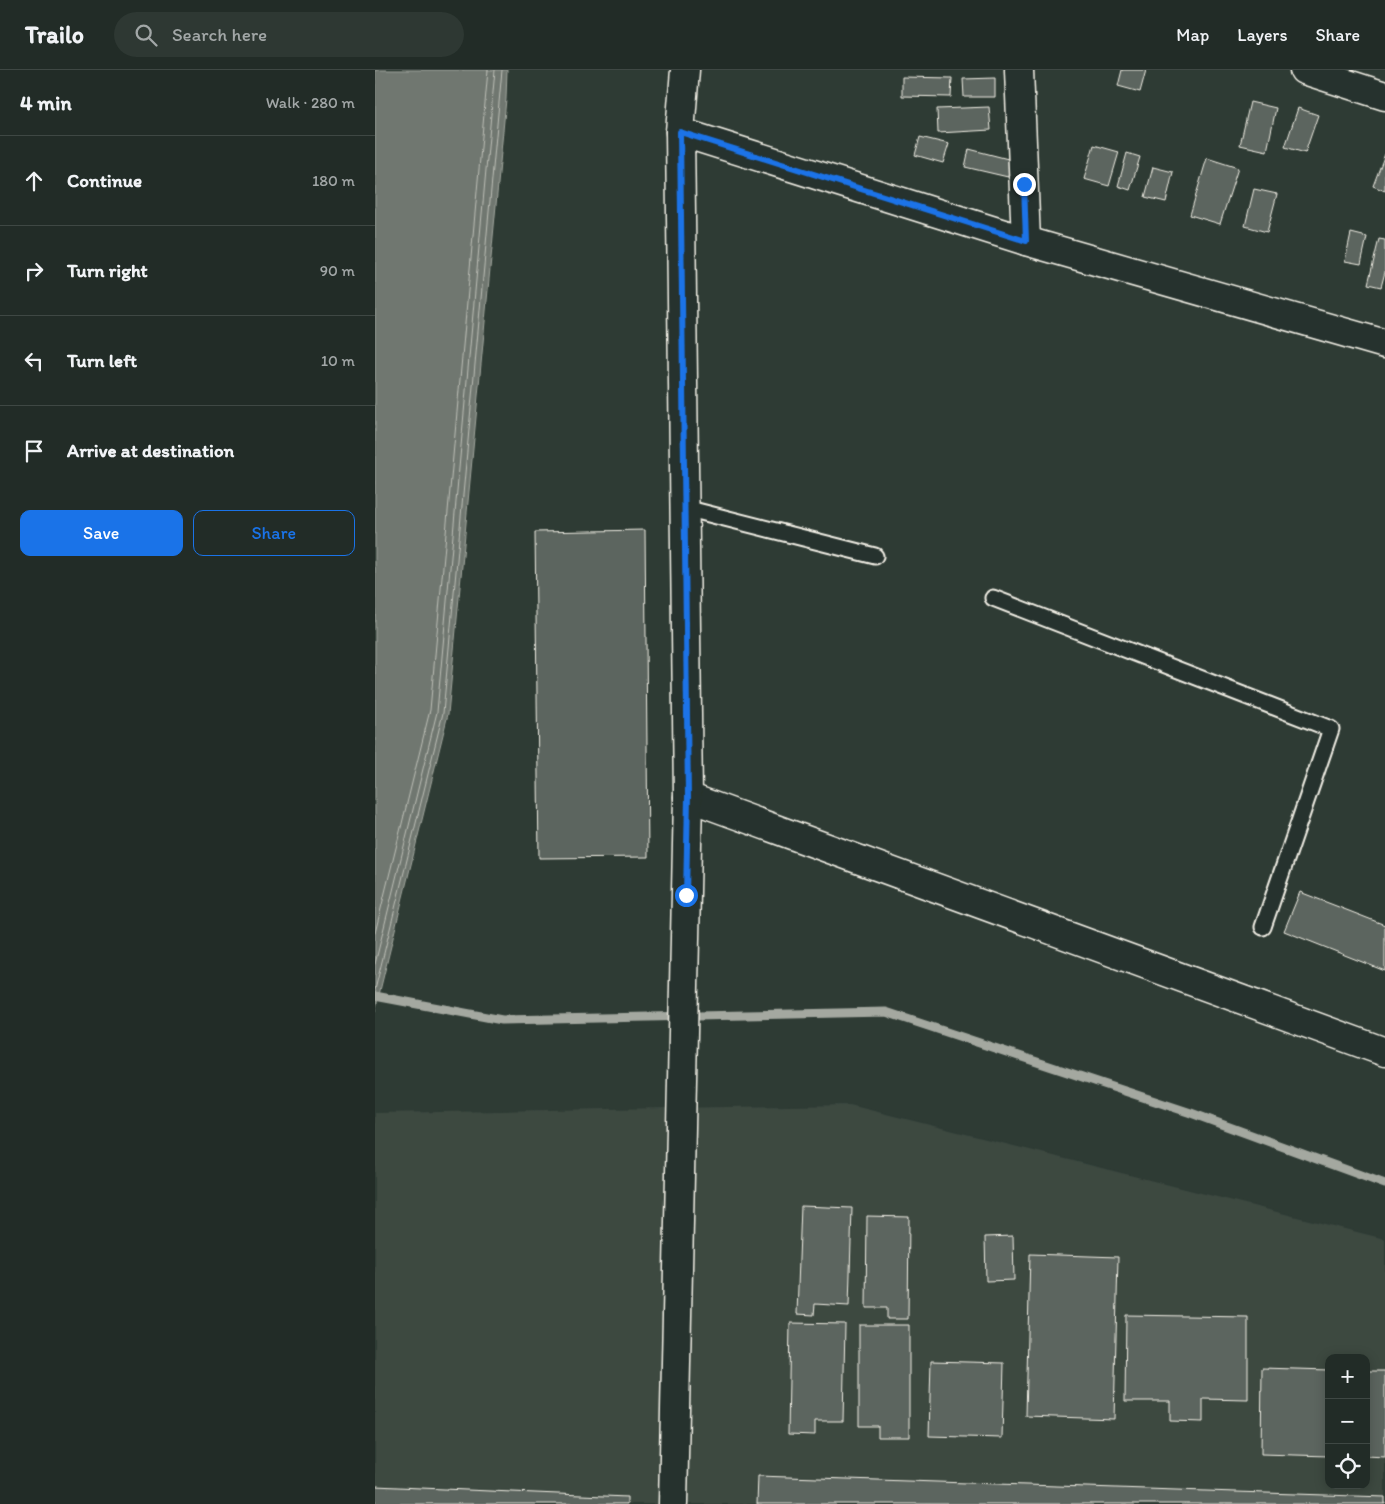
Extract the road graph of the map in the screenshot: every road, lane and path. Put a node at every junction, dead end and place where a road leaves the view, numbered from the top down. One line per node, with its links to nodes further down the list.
1 (685, 70): 5 (street)
2 (1019, 70): 6 (street)
3 (1304, 70): 4 (street)
4 (1385, 96)
5 (680, 132): 6 (street); 8 (street)
6 (1026, 241): 7 (street)
7 (1385, 344)
8 (685, 508): 9 (lane); 11 (street)
9 (875, 556)
10 (993, 598): 12 (lane)
11 (688, 797): 13 (street); 14 (street)
12 (1263, 927)
13 (1385, 1052)
14 (673, 1504)

